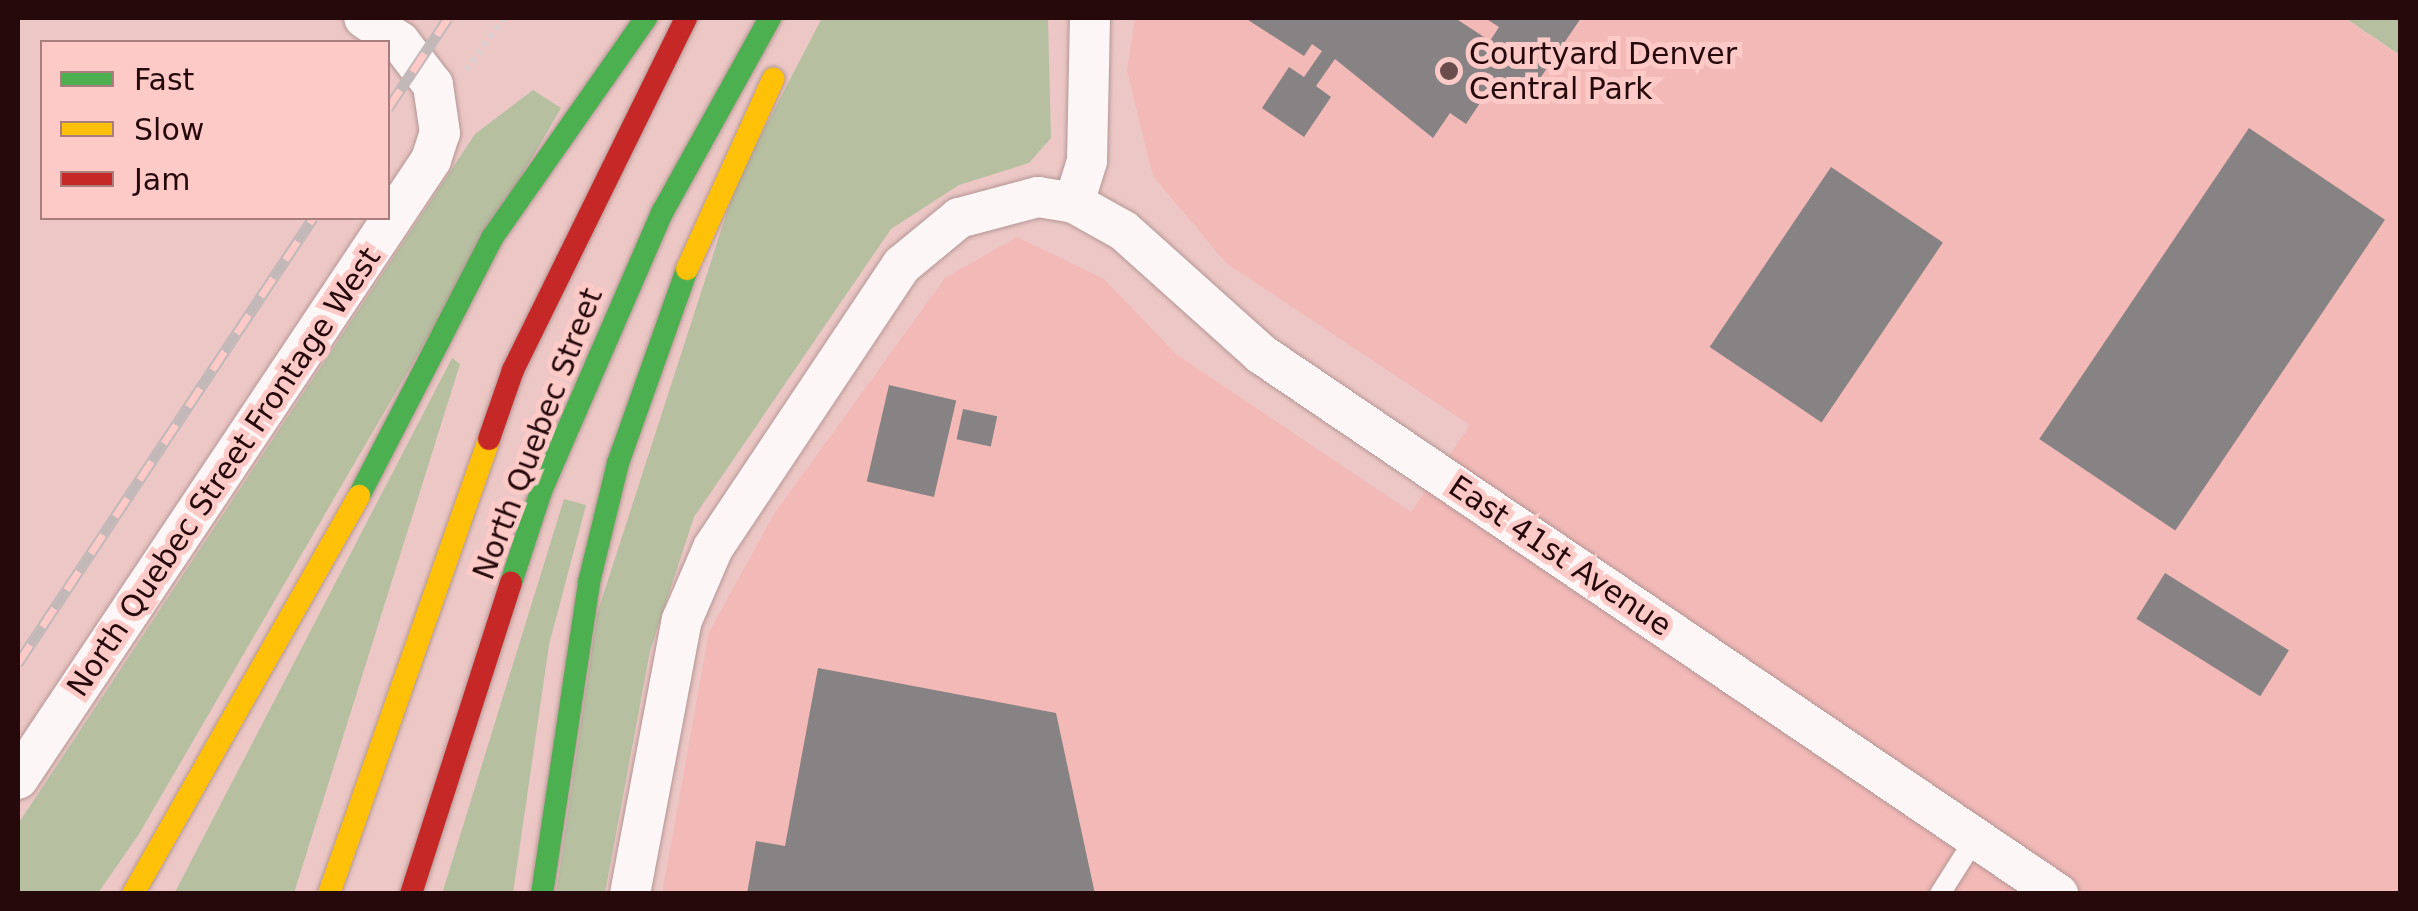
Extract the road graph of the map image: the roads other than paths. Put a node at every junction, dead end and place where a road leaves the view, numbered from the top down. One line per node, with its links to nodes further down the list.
1 (364, 18): 8 (street, North Quebec Street Frontage West)
2 (646, 18): 10 (main road)
3 (686, 18): 11 (main road, North Quebec Street)
4 (770, 18): 12 (main road, North Quebec Street)
5 (1090, 18): 7 (street)
6 (787, 52): 13 (main road)
7 (1074, 204): 9 (street, East 41st Avenue); 14 (street)
8 (18, 778)
9 (1976, 838): 15 (lane); 16 (street, East 41st Avenue)
10 (132, 894)
11 (329, 894)
12 (410, 894)
13 (542, 894)
14 (630, 894)
15 (1940, 894)
16 (2058, 894)

